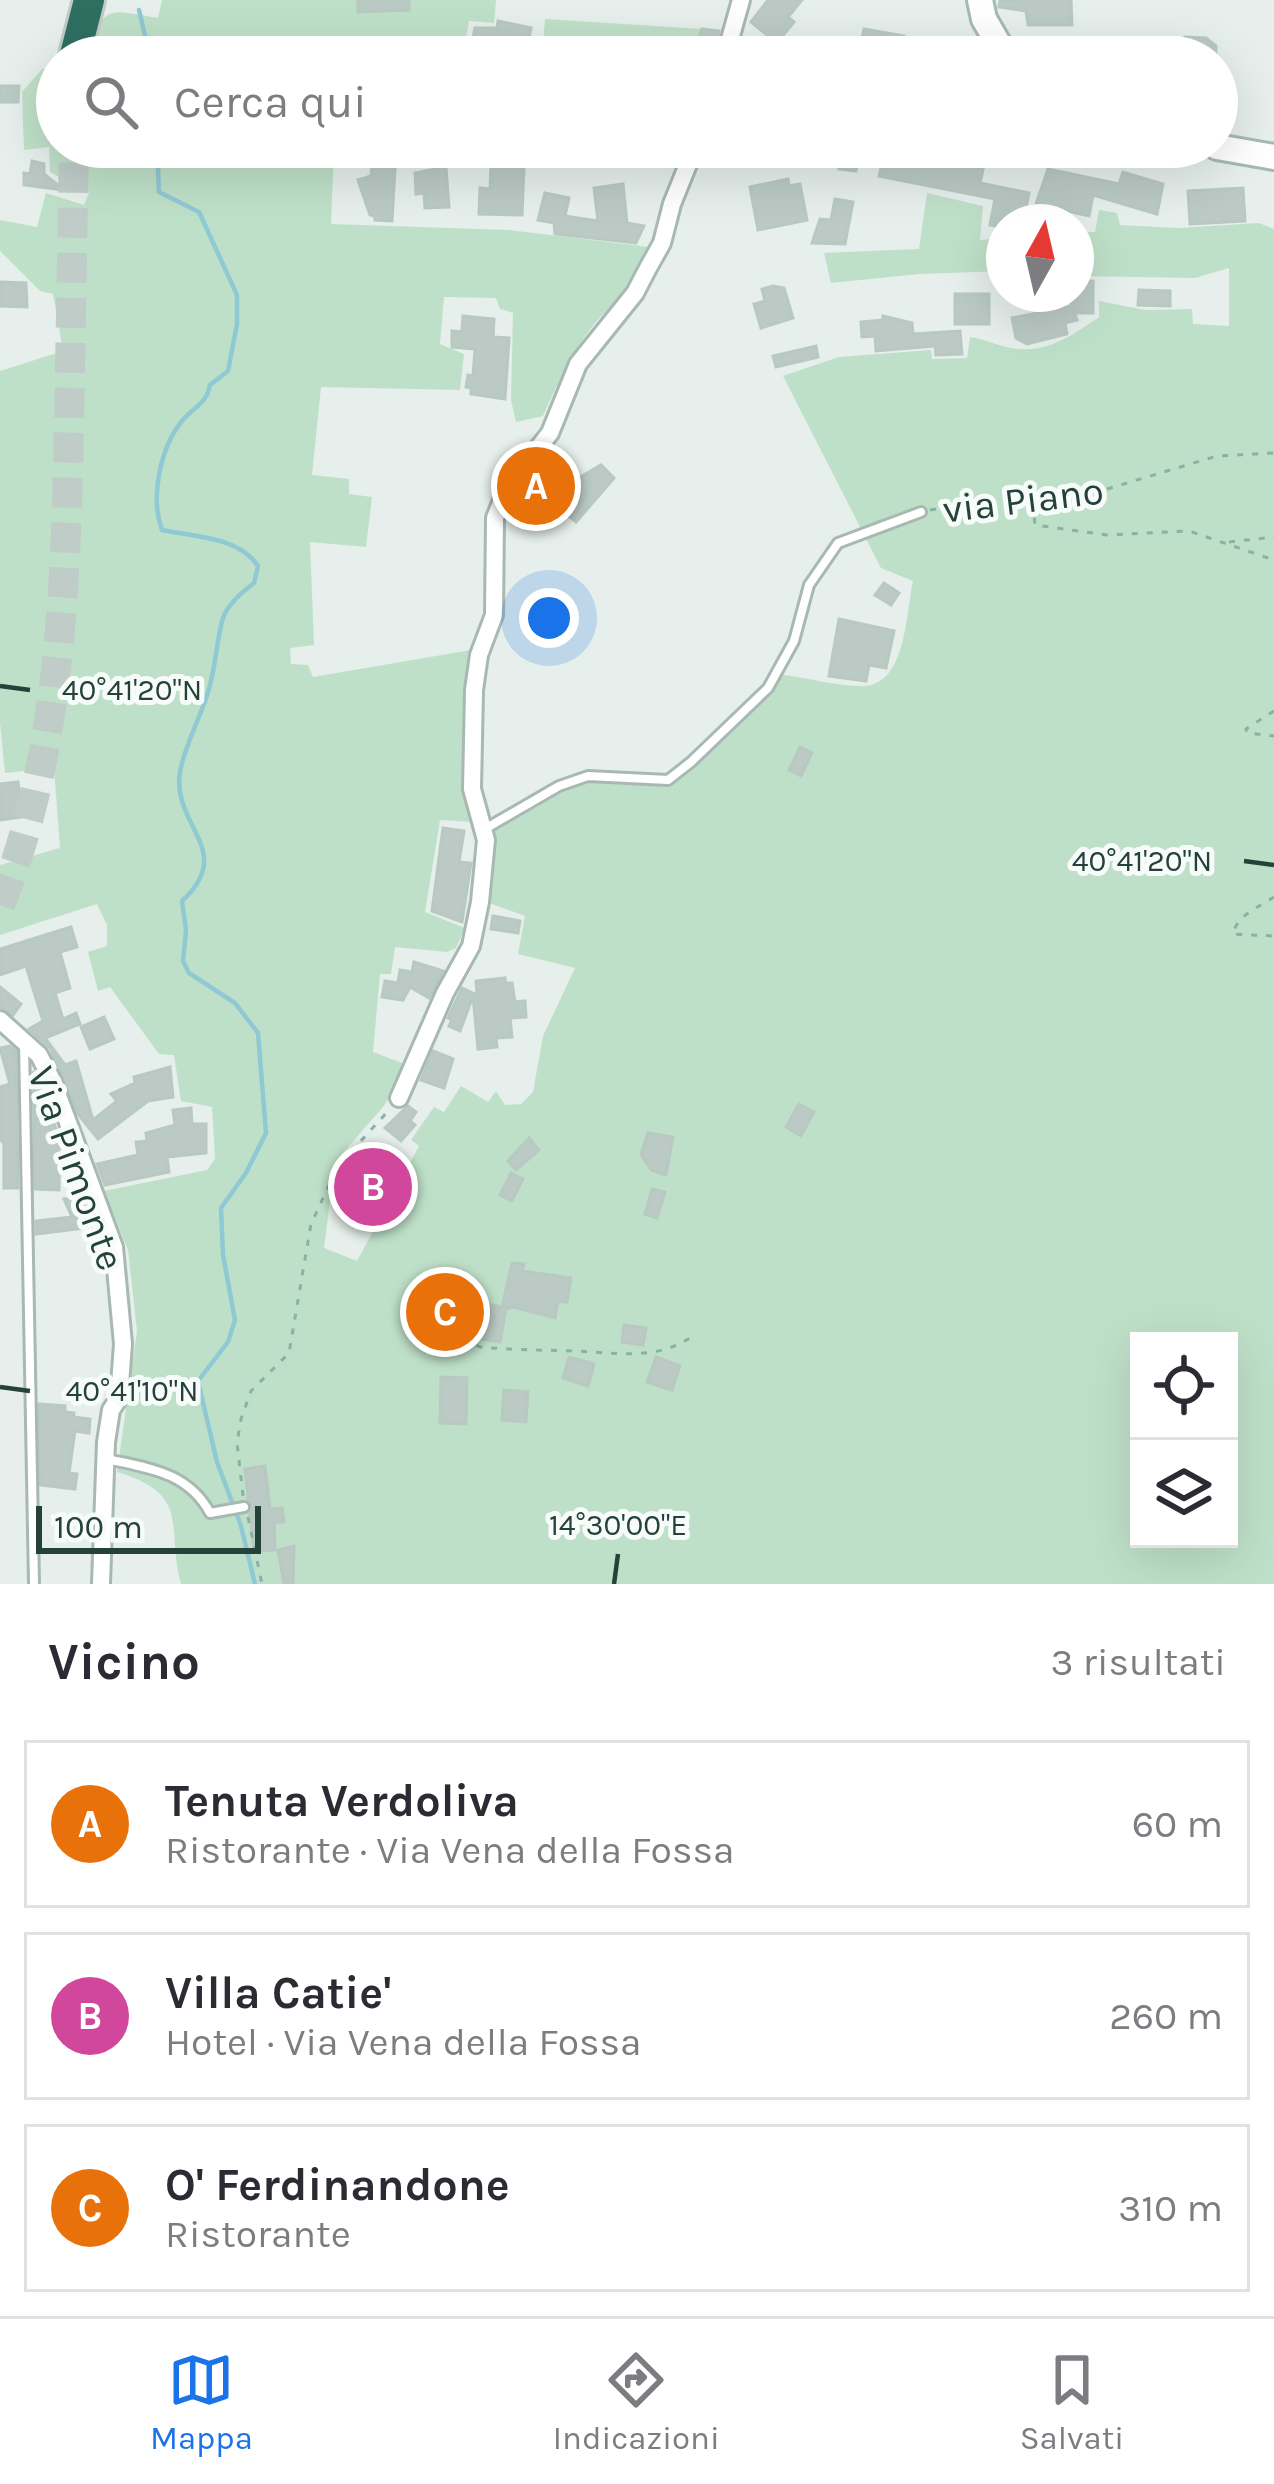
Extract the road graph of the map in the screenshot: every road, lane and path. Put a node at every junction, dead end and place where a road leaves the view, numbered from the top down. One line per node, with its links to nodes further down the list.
1 (76, 0): 5 (highway)
2 (89, 0): 6 (highway)
3 (741, 0): 7 (street)
4 (980, 0): 8 (main road)
5 (75, 36)
6 (80, 36)
7 (730, 36)
8 (994, 36)
9 (1238, 151): 10 (main road)
10 (1274, 157)
11 (687, 168): 20 (street)
12 (1274, 454): 13 (path, via Piano)
13 (1077, 498): 14 (path, via Piano); 16 (path)
14 (921, 512): 20 (lane, via Piano)
15 (1274, 537): 16 (path)
16 (1228, 543): 17 (path)
17 (1274, 560)
18 (1274, 711): 19 (path)
19 (1274, 736)
20 (483, 830): 25 (street)
21 (1274, 897): 22 (path)
22 (1274, 936)
23 (0, 1020): 24 (street, Via Pimonte)
24 (24, 1042): 28 (street, Via Pimonte); 30 (lane)
25 (399, 1098): 29 (path)
26 (693, 1336): 27 (path)
27 (463, 1339)
28 (106, 1458): 29 (lane); 31 (street, Via Pimonte)
29 (244, 1508): 32 (path)
30 (34, 1584)
31 (100, 1584)
32 (262, 1584)

